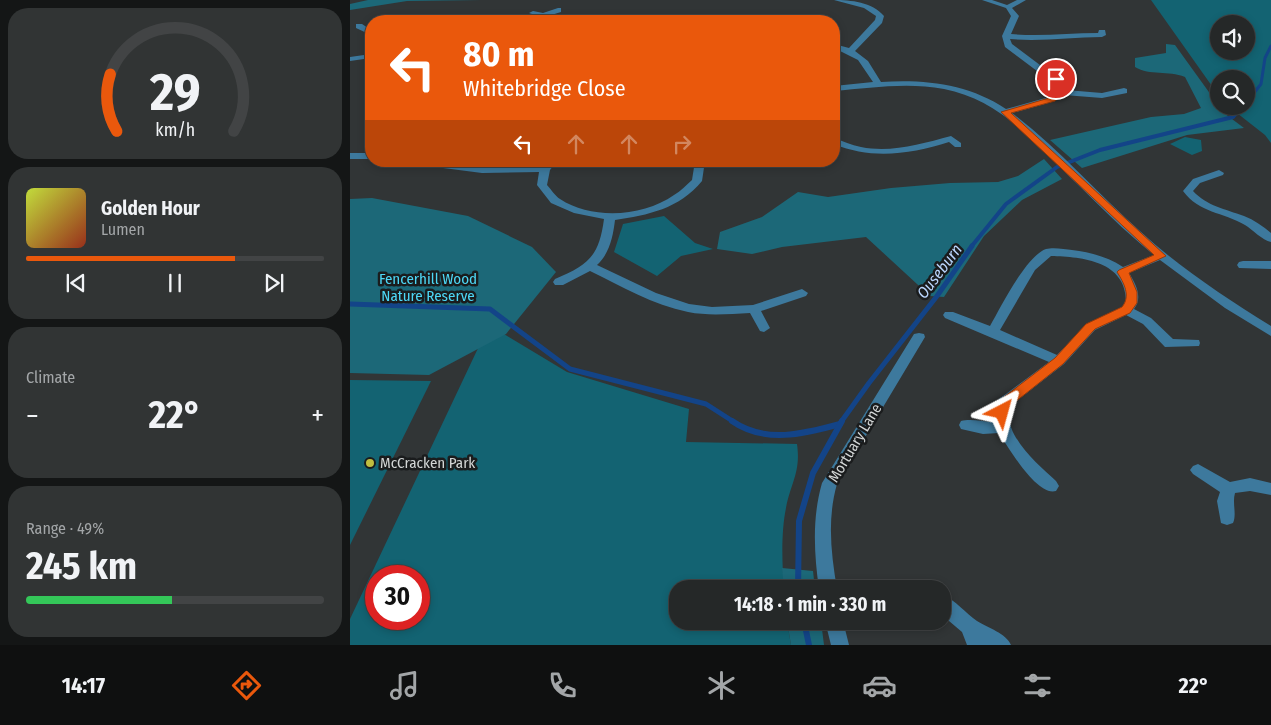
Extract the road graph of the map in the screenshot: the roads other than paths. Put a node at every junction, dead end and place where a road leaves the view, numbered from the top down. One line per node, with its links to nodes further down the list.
1 (834, 0): 14 (street)
2 (986, 0): 4 (street)
3 (1023, 0): 4 (street)
4 (1008, 7): 12 (street)
5 (558, 10): 8 (street)
6 (533, 13): 7 (street)
7 (538, 15)
8 (550, 15)
9 (358, 26): 10 (street)
10 (365, 30)
11 (1104, 35): 12 (street)
12 (1006, 36): 20 (street)
13 (840, 48): 14 (street)
14 (851, 51): 17 (street)
15 (365, 57): 16 (street)
16 (350, 60)
17 (878, 83): 18 (street); 21 (street)
18 (840, 88)
19 (1124, 91): 20 (street)
20 (1062, 92): 21 (street)
21 (1005, 112): 35 (street)
22 (953, 140): 24 (street)
23 (840, 144): 24 (street)
24 (847, 147): 27 (street)
25 (350, 156): 26 (street)
26 (365, 156)
27 (840, 158)
28 (459, 167): 29 (street)
29 (522, 167)
30 (547, 167): 33 (street)
31 (699, 167): 33 (street)
32 (1219, 172): 34 (street)
33 (610, 217): 38 (street)
34 (1271, 239)
35 (1161, 256): 39 (street); 46 (street)
36 (1244, 265): 37 (street)
37 (1271, 265)
38 (590, 266): 40 (street); 42 (street)
39 (1122, 272): 43 (street); 47 (street)
40 (559, 282)
41 (802, 293): 42 (street)
42 (754, 309): 45 (street)
43 (1126, 310): 49 (street); 50 (street)
44 (949, 315): 47 (street)
45 (764, 328)
46 (1270, 329)
47 (993, 332): 50 (street)
48 (919, 337): 58 (street, Mortuary Lane)
49 (1194, 343)
50 (1059, 361): 52 (street)
51 (966, 425): 52 (street)
52 (1003, 427): 54 (street)
53 (1198, 470): 55 (street)
54 (1051, 486)
55 (1229, 488): 56 (street); 57 (street)
56 (1271, 488)
57 (1227, 518)
58 (827, 580)
59 (951, 611): 60 (street)
60 (969, 626): 63 (street); 64 (street)
61 (836, 630): 62 (street)
62 (840, 645)
63 (976, 645)
64 (1002, 645)

